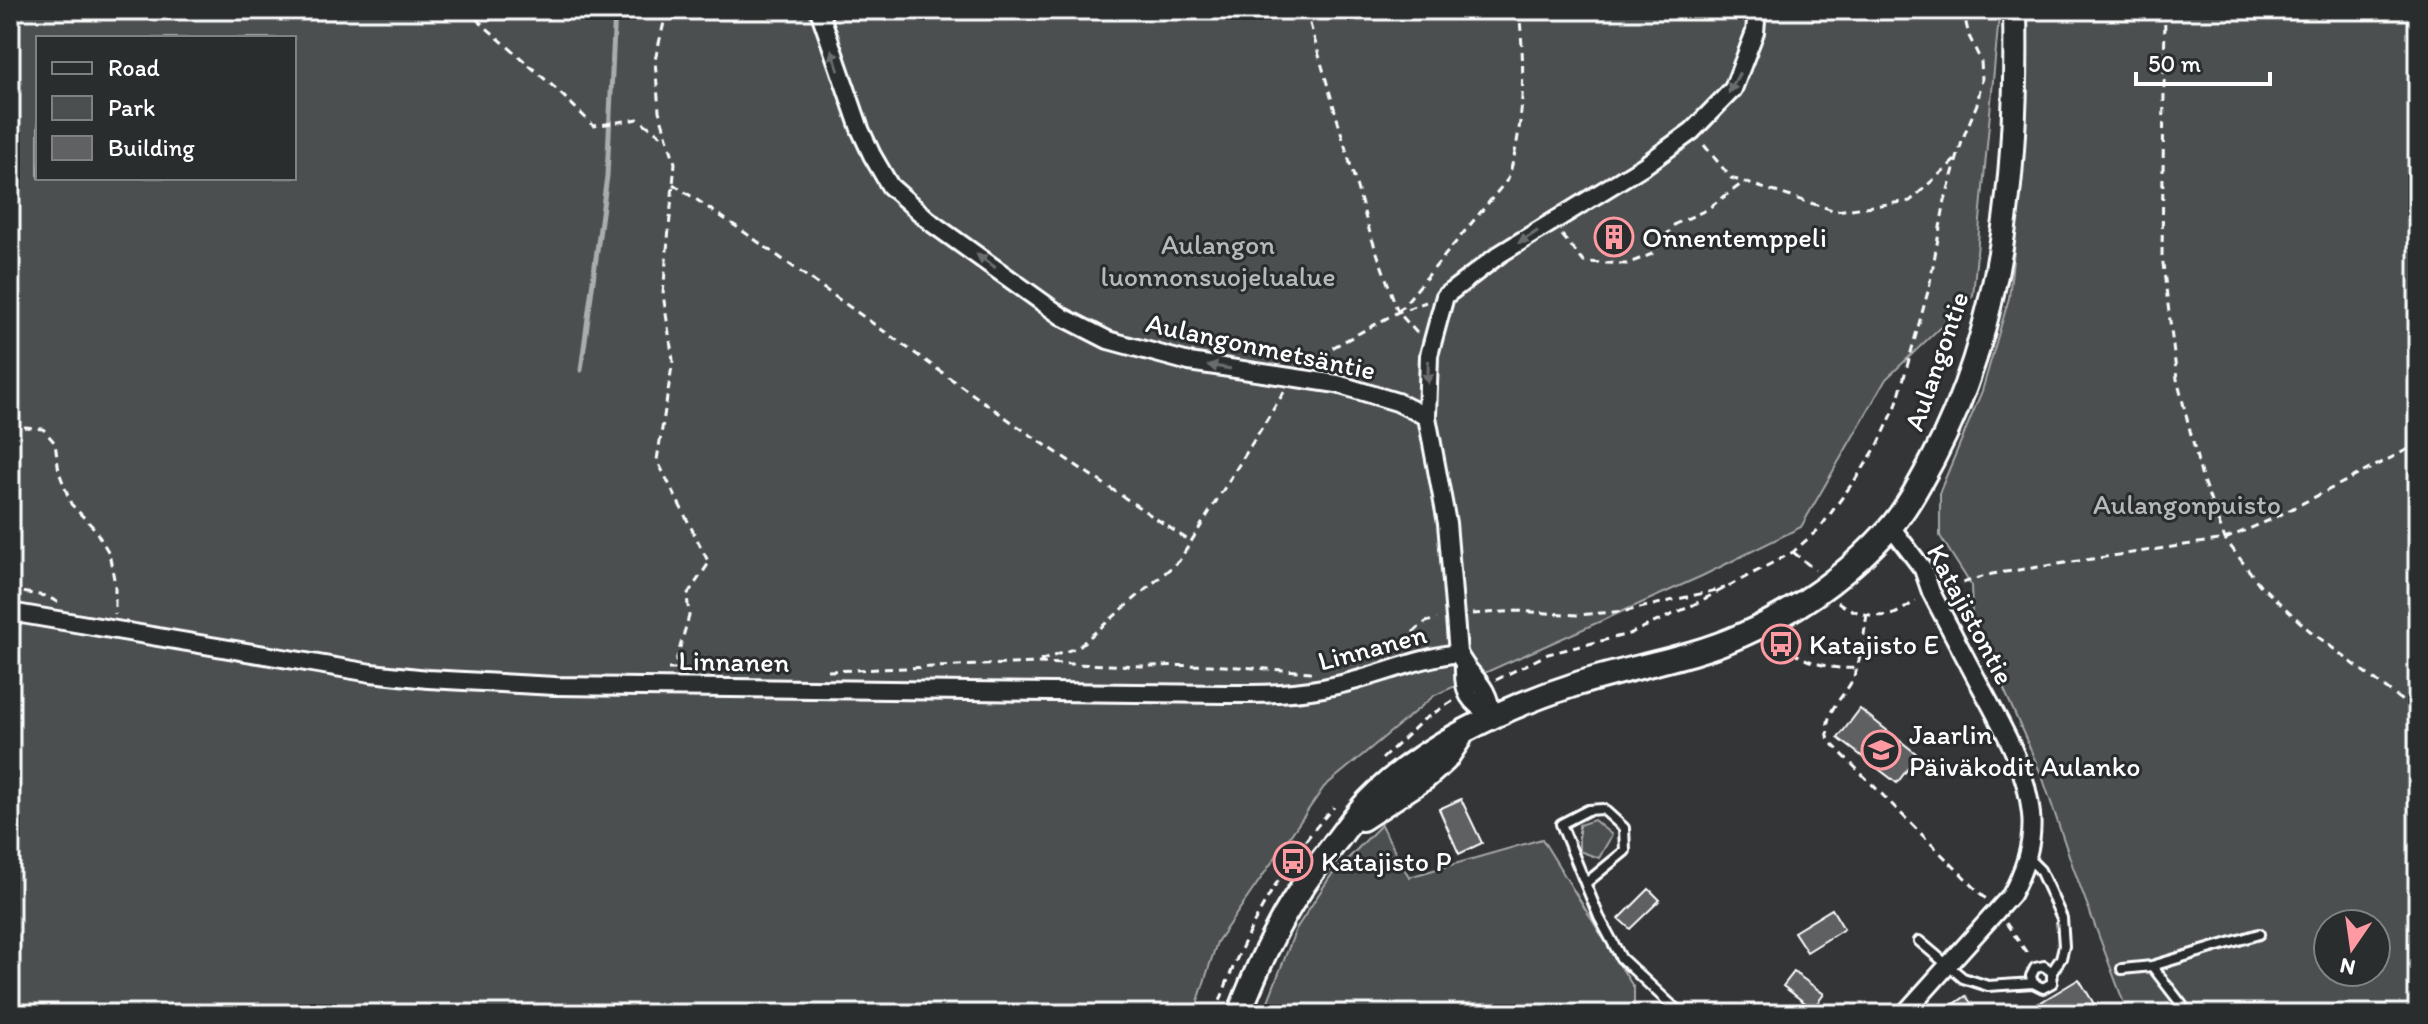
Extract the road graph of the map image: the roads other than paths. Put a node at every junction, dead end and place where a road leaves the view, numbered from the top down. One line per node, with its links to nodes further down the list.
1 (819, 10): 4 (street, Aulangonmetsäntie, one-way to 1)
2 (1757, 10): 4 (street, one-way to 4)
3 (2015, 10): 5 (street, Aulangontie)
4 (1427, 417): 7 (street)
5 (1891, 527): 8 (street, Aulangontie); 9 (street, Katajistontie)
6 (10, 612): 7 (street, Linnanen)
7 (1461, 660): 8 (street)
8 (1492, 716): 19 (street, Aulangontie)
9 (2026, 857): 13 (street, Katajistontie); 16 (lane)
10 (1586, 883): 10 (lane); 20 (lane)
11 (2259, 934): 14 (lane)
12 (1919, 941): 13 (lane)
13 (1947, 966): 17 (lane); 18 (street, Katajistontie)
14 (2152, 966): 15 (lane); 21 (lane)
15 (2122, 969)
16 (2052, 972): 17 (lane); 17 (lane)
17 (2033, 983)
18 (1911, 1010)
19 (1239, 1014)
20 (1681, 1014)
21 (2181, 1014)

